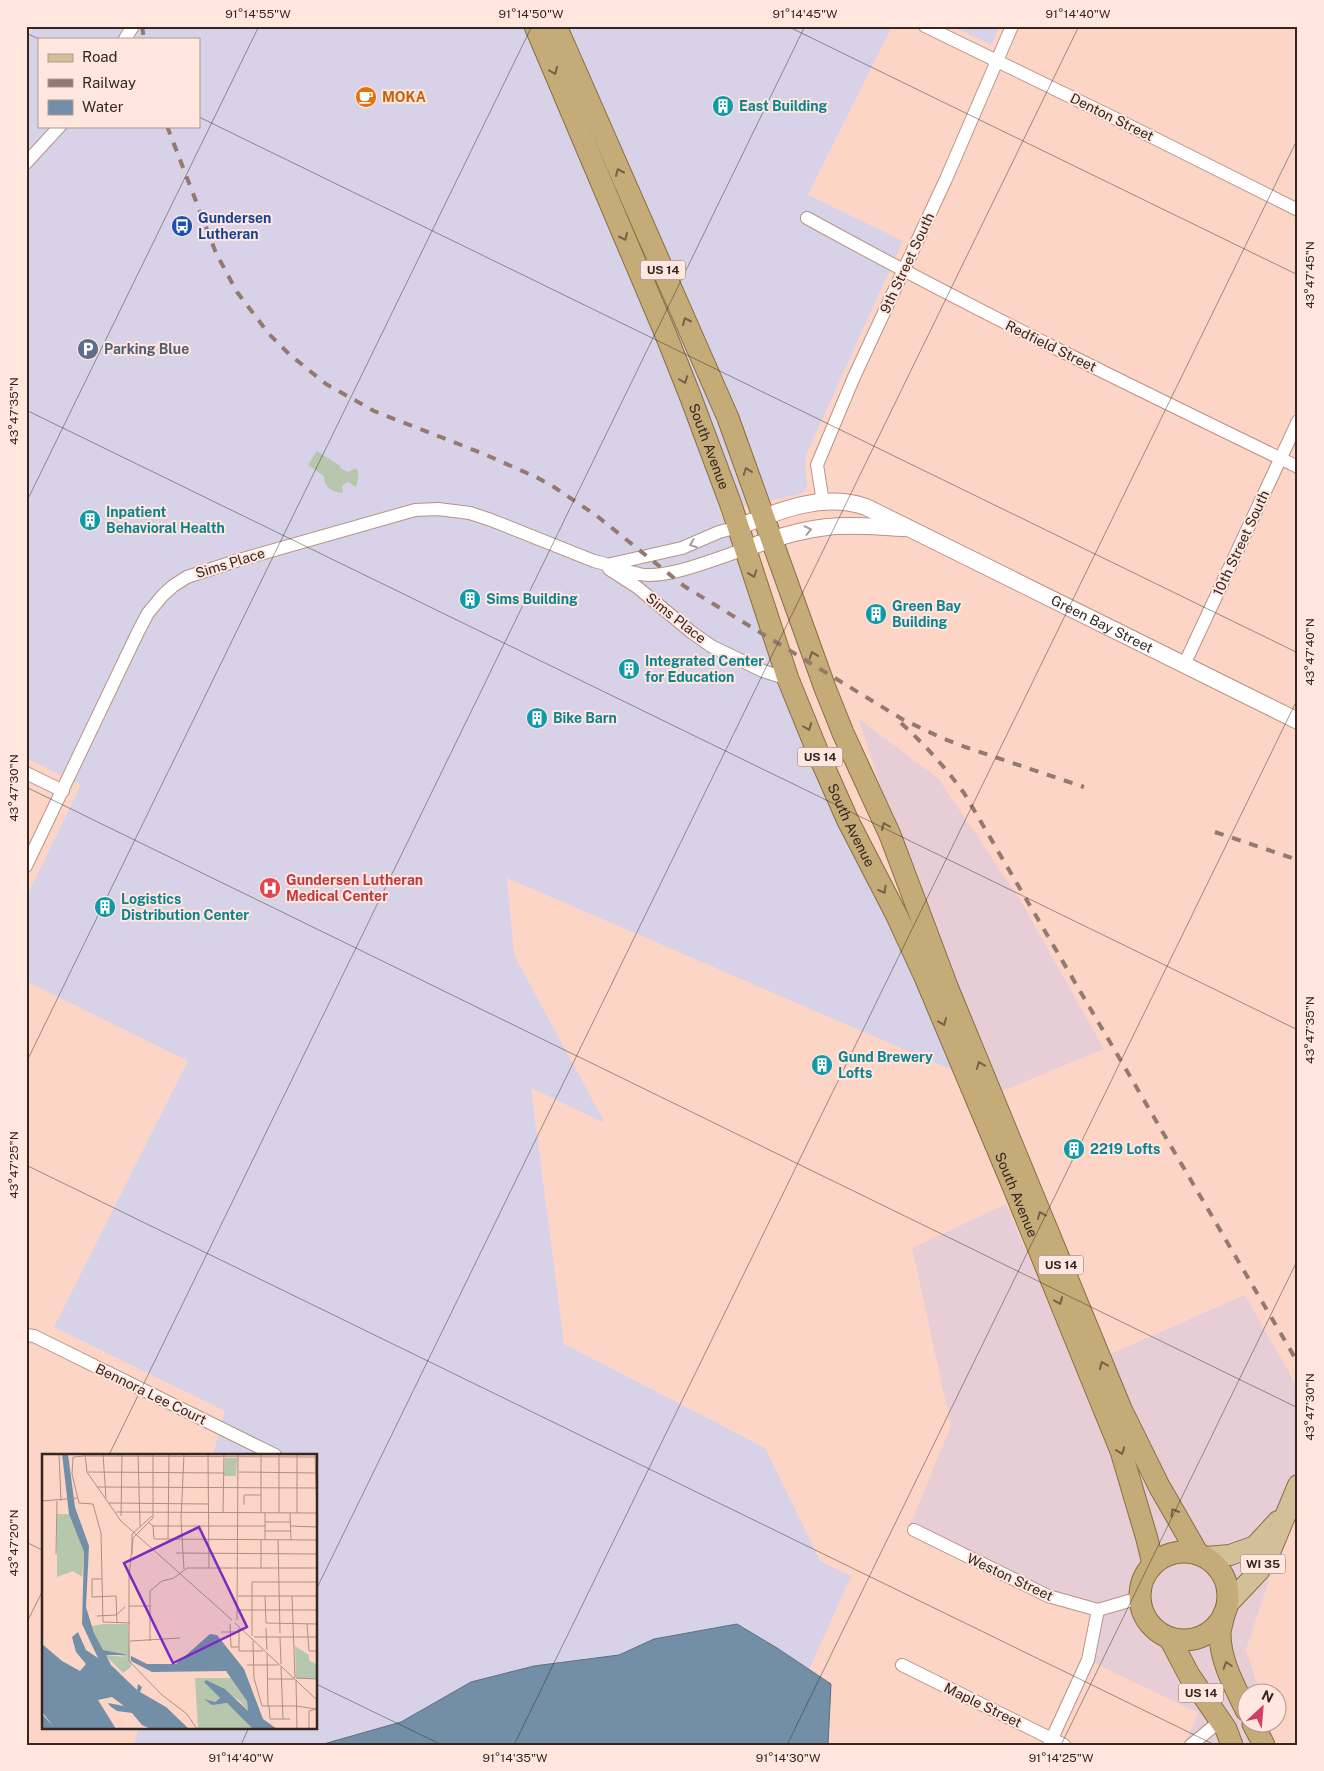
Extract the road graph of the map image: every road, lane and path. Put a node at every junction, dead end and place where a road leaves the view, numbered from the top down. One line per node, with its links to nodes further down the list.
1 (133, 26): 6 (street)
2 (535, 26): 18 (highway, South Avenue / US 14, one-way to 18)
3 (556, 26): 17 (highway, South Avenue / US 14, one-way to 3)
4 (925, 26): 7 (street, Denton Street)
5 (1012, 26): 7 (street, 9th Street South)
6 (126, 38)
7 (997, 60): 10 (street, Denton Street); 12 (street, 9th Street South)
8 (58, 128): 9 (street)
9 (26, 163)
10 (1298, 210)
11 (807, 218): 12 (street, Redfield Street)
12 (902, 271): 14 (street, Redfield Street); 16 (street, 9th Street South)
13 (1298, 421): 14 (street, 10th Street South)
14 (1280, 459): 15 (street, Redfield Street); 24 (street, 10th Street South)
15 (1298, 467)
16 (823, 502): 17 (street, Green Bay Street); 19 (street, Green Bay Street)
17 (764, 517): 18 (street, Green Bay Street); 20 (highway, South Avenue / US 14)
18 (738, 528): 21 (highway, South Avenue / US 14); 23 (street, Sims Place, one-way to 23)
19 (908, 528): 20 (street, Green Bay Street, one-way to 19); 24 (street, Green Bay Street)
20 (772, 539): 21 (street, Green Bay Street); 35 (highway, South Avenue / US 14, one-way to 20)
21 (745, 549): 23 (street, Sims Place); 25 (highway, South Avenue / US 14, one-way to 25)
22 (594, 561): 23 (street, Sims Place); 25 (street, Sims Place); 28 (street, Sims Place)
23 (609, 564)
24 (1184, 665): 26 (street, Green Bay Street)
25 (788, 679): 36 (highway, South Avenue / US 14, one-way to 36)
26 (1298, 721)
27 (26, 774): 28 (street)
28 (63, 791): 29 (street, Sims Place)
29 (26, 866)
30 (26, 1335): 31 (street, Bennora Lee Court)
31 (272, 1454)
32 (1298, 1485): 33 (main road, WI 35)
33 (1285, 1514): 35 (main road, WI 35); 38 (main road, WI 35)
34 (914, 1530): 39 (street, Weston Street)
35 (1202, 1556): 36 (highway); 38 (highway, South Avenue / US 14)
36 (1153, 1564): 37 (highway)
37 (1139, 1598): 39 (street); 40 (highway, US 14)
38 (1226, 1609): 40 (highway); 42 (highway, South Avenue / US 14, one-way to 38)
39 (1098, 1610): 44 (street)
40 (1170, 1639): 43 (highway, US 14)
41 (902, 1665): 44 (street, Maple Street)
42 (1236, 1689)
43 (1220, 1721): 46 (street); 47 (highway, US 14)
44 (1050, 1742): 45 (street, Maple Street)
45 (1064, 1745)
46 (1191, 1745)
47 (1232, 1745)

